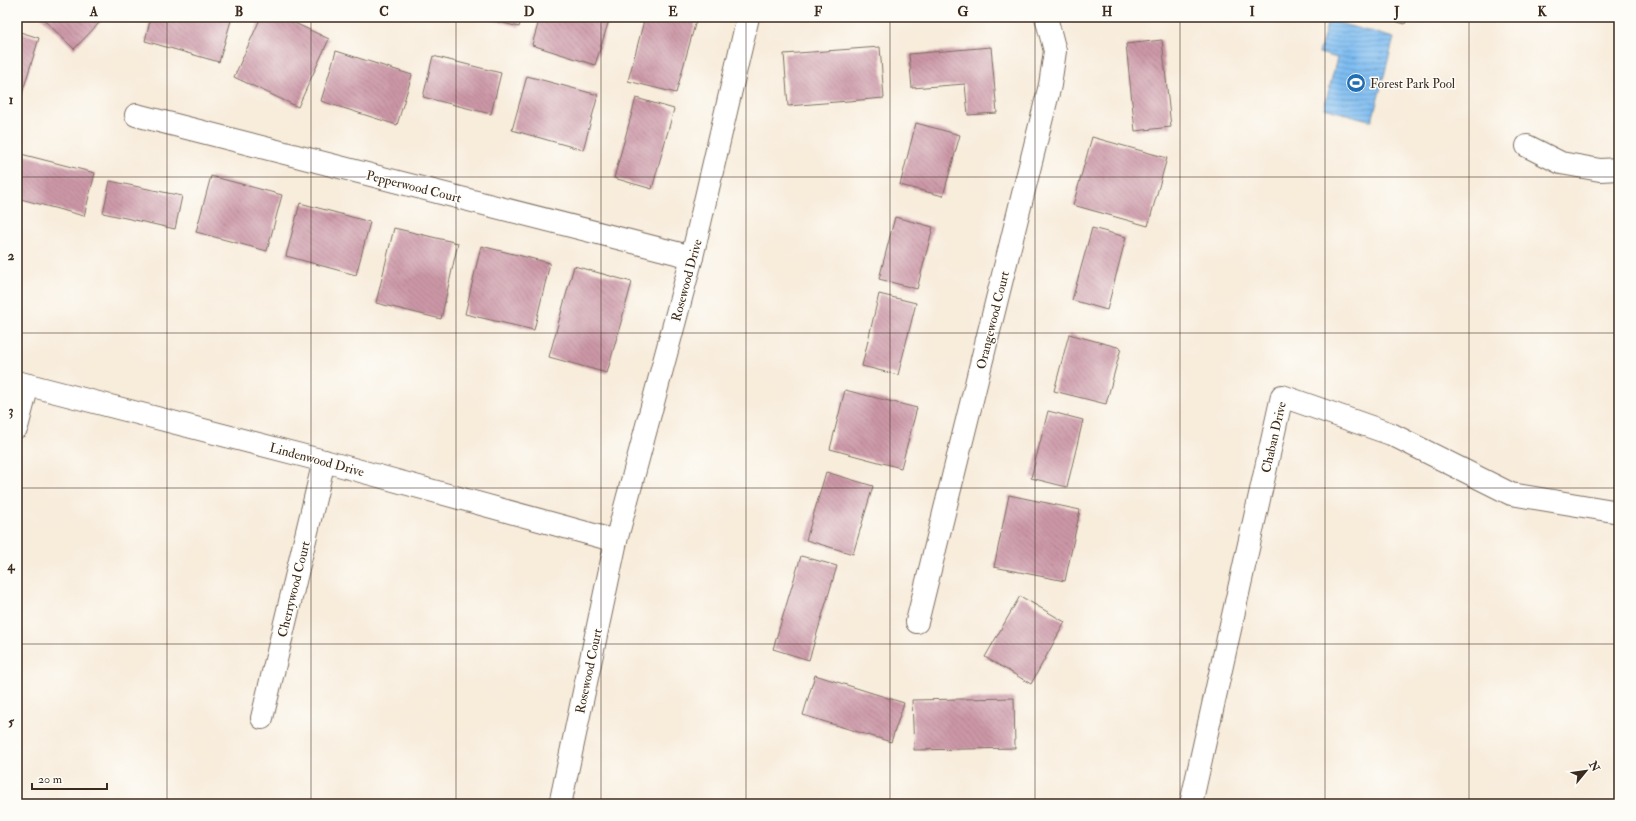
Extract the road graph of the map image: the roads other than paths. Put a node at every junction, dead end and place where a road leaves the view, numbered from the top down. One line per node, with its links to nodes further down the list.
1 (748, 17): 6 (street, Rosewood Drive)
2 (1046, 17): 12 (street, Orangewood Court)
3 (136, 115): 6 (street, Pepperwood Court)
4 (1527, 146): 5 (street)
5 (1619, 169)
6 (692, 257): 11 (street, Rosewood Drive)
7 (22, 383): 8 (street); 9 (street, Lindenwood Drive)
8 (17, 427)
9 (324, 461): 11 (street, Lindenwood Drive); 13 (street, Cherrywood Court)
10 (1619, 512): 15 (street, Chaban Drive)
11 (616, 541): 14 (street, Rosewood Court)
12 (917, 622)
13 (262, 718)
14 (561, 800)
15 (1191, 804)

